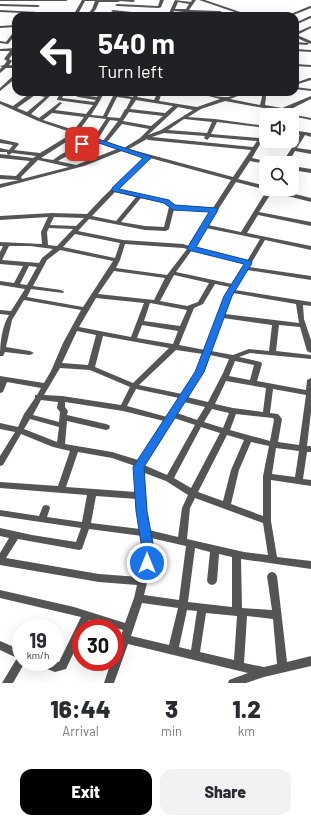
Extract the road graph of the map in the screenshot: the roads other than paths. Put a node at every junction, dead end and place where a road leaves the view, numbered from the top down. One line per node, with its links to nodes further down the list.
1 (19, 0): 2 (street); 14 (street)
2 (26, 0): 3 (street)
3 (41, 0): 4 (street); 15 (street)
4 (68, 0): 24 (street)
5 (85, 0): 6 (street); 25 (street)
6 (98, 0): 12 (street); 26 (street)
7 (133, 0): 12 (street); 16 (street)
8 (142, 0): 17 (street)
9 (162, 0): 17 (street)
10 (177, 0): 13 (street); 28 (street)
11 (202, 0): 18 (street); 20 (street)
12 (119, 1): 16 (street); 22 (street)
13 (193, 1): 29 (street)
14 (0, 2): 15 (street)
15 (38, 6): 23 (street)
16 (131, 6): 17 (street); 27 (street)
17 (139, 6)
18 (224, 7): 32 (street); 33 (street)
19 (311, 7): 34 (street)
20 (200, 10): 30 (street); 31 (street)
21 (0, 11): 23 (street)
22 (114, 11): 27 (street)
23 (35, 12)
24 (62, 12)
25 (77, 12)
26 (90, 12)
27 (127, 12)
28 (172, 12)
29 (185, 12)
30 (192, 12)
31 (210, 12)
32 (220, 12)
33 (235, 12)
34 (298, 12)
35 (311, 17): 36 (street)
36 (299, 22)
37 (12, 26): 38 (street)
38 (0, 27)
39 (311, 27): 40 (street)
40 (299, 32)
41 (12, 36): 43 (street)
42 (299, 36): 45 (street)
43 (0, 42)
44 (299, 43): 45 (street)
45 (311, 44)
46 (12, 49): 47 (street)
47 (0, 50)
48 (299, 50): 49 (street)
49 (311, 51)
50 (12, 52): 54 (street)
51 (311, 59): 55 (street)
52 (299, 65): 55 (street)
53 (0, 66): 54 (street)
54 (6, 66): 56 (street); 57 (street)
55 (310, 66)
56 (12, 67)
57 (0, 72)
58 (311, 79): 60 (street)
59 (12, 80): 62 (street)
60 (299, 83)
61 (299, 88): 63 (street)
62 (0, 90)
63 (311, 90)
64 (29, 96): 88 (street)
65 (48, 96): 94 (street)
66 (61, 96): 81 (street)
67 (78, 96): 79 (street)
68 (100, 96): 79 (street)
69 (114, 96): 99 (street)
70 (128, 96): 76 (street)
71 (158, 96): 82 (street)
72 (212, 96): 78 (street)
73 (224, 96): 78 (street)
74 (232, 96): 78 (street)
75 (264, 96): 87 (street)
76 (135, 97): 82 (street); 92 (street)
77 (311, 97): 83 (street)
78 (224, 99): 87 (street); 91 (street)
79 (97, 101): 81 (street); 97 (street)
80 (0, 102): 88 (street)
81 (79, 102): 95 (street)
82 (156, 102): 86 (street)
83 (302, 102): 85 (street); 90 (street)
84 (60, 103): 93 (street)
85 (311, 104)
86 (176, 106): 91 (street); 96 (street)
87 (262, 106): 89 (street)
88 (13, 108): 94 (street)
89 (272, 108)
90 (288, 108)
91 (197, 109): 100 (street)
92 (126, 110): 96 (street); 104 (street)
93 (51, 111): 95 (street); 102 (street)
94 (28, 114): 102 (street)
95 (67, 114): 97 (street)
96 (167, 114): 106 (street)
97 (86, 116): 99 (street); 108 (street)
98 (299, 117): 101 (street)
99 (106, 118): 104 (street); 114 (street)
100 (184, 118): 103 (street); 107 (street)
101 (311, 119)
102 (40, 120): 108 (street)
103 (215, 120): 105 (street); 112 (street)
104 (121, 121): 106 (street); 118 (street)
105 (259, 126)
106 (152, 128): 107 (street); 115 (street)
107 (164, 130): 112 (street); 113 (street)
108 (76, 132): 114 (street); 130 (street)
109 (299, 133): 110 (street)
110 (303, 134): 111 (street); 122 (street)
111 (311, 135)
112 (208, 136): 116 (street); 119 (street)
113 (146, 138): 115 (street); 119 (street)
114 (92, 139): 118 (street); 133 (street)
115 (140, 140): 124 (street)
116 (259, 140)
117 (0, 141): 125 (street)
118 (104, 143): 124 (street)
119 (206, 144): 121 (street)
120 (259, 144): 121 (street)
121 (255, 149): 131 (street)
122 (294, 149): 126 (street); 128 (street)
123 (0, 150): 125 (street)
124 (123, 150): 129 (street); 134 (street)
125 (10, 151): 127 (street); 130 (street)
126 (311, 152)
127 (3, 156): 130 (street)
128 (290, 156)
129 (148, 157): 140 (street); 144 (street)
130 (36, 158): 133 (street); 138 (street)
131 (249, 159): 132 (street); 140 (street)
132 (259, 161)
133 (54, 162): 134 (street)
134 (77, 166): 139 (street)
135 (299, 169): 136 (street)
136 (311, 171)
137 (0, 177): 138 (street)
138 (17, 178): 139 (street)
139 (26, 179): 141 (street)
140 (235, 180): 143 (street); 151 (street)
141 (9, 185): 142 (street); 145 (street)
142 (0, 186)
143 (259, 187)
144 (114, 190): 146 (street); 154 (street)
145 (0, 191)
146 (140, 196): 150 (street); 156 (street)
147 (264, 196): 152 (street)
148 (295, 196): 149 (street)
149 (311, 200)
150 (172, 207): 151 (street); 156 (street)
151 (214, 210): 159 (street)
152 (256, 213): 157 (street); 161 (street)
153 (52, 215): 154 (street); 155 (street); 158 (street)
154 (89, 216): 156 (street); 160 (street)
155 (0, 218)
156 (118, 222)
157 (311, 224)
158 (46, 226): 160 (street); 165 (street)
159 (204, 226): 161 (street); 167 (street)
160 (76, 230): 163 (street); 166 (street)
161 (243, 234): 162 (street)
162 (264, 238): 168 (street); 173 (street)
163 (123, 242): 167 (street); 170 (street)
164 (3, 244): 165 (street); 169 (street)
165 (45, 247): 166 (street)
166 (59, 248): 170 (street); 172 (street)
167 (191, 248): 173 (street); 175 (street)
168 (311, 248)
169 (0, 260): 171 (street)
170 (117, 260): 174 (street)
171 (27, 264): 172 (street); 179 (street)
172 (40, 265): 180 (street)
173 (247, 265): 176 (street); 181 (street)
174 (112, 269): 175 (street); 183 (street)
175 (170, 275): 177 (street); 186 (street)
176 (311, 278)
177 (213, 282): 181 (street); 189 (street)
178 (0, 283): 179 (street)
179 (16, 285): 180 (street)
180 (29, 287): 182 (street); 184 (street)
181 (232, 288): 187 (street); 193 (street)
182 (61, 292)
183 (94, 296): 185 (street); 190 (street)
184 (23, 298): 190 (street); 192 (street)
185 (148, 301): 186 (street); 194 (street)
186 (156, 302): 189 (street)
187 (299, 302): 188 (street); 196 (street)
188 (311, 304)
189 (191, 308): 197 (street)
190 (85, 309): 198 (street)
191 (0, 312): 192 (street)
192 (13, 313): 202 (street)
193 (221, 316): 195 (street); 203 (street)
194 (140, 322): 197 (street); 200 (street)
195 (276, 323): 196 (street); 206 (street)
196 (302, 325): 204 (street)
197 (182, 328): 201 (street)
198 (75, 329): 199 (street); 209 (street)
199 (100, 334): 200 (street); 210 (street)
200 (133, 340): 201 (street)
201 (174, 347): 203 (street); 216 (street)
202 (1, 348): 205 (street)
203 (207, 352): 208 (street); 221 (street)
204 (311, 352)
205 (30, 353)
206 (272, 353): 207 (street); 208 (street)
207 (311, 357)
208 (232, 358): 211 (street); 214 (street)
209 (58, 365): 210 (street); 215 (street)
210 (91, 368): 216 (street)
211 (225, 378): 214 (street); 223 (street)
212 (2, 379): 215 (street); 218 (street)
213 (311, 380): 219 (street)
214 (253, 384): 217 (street)
215 (45, 386): 220 (street)
216 (134, 386): 221 (street); 224 (street)
217 (270, 386): 219 (street); 226 (street)
218 (0, 390)
219 (310, 393): 239 (street)
220 (38, 397): 222 (street); 227 (street)
221 (183, 398): 223 (street); 228 (street)
222 (62, 400): 224 (street); 229 (street)
223 (211, 405): 225 (street); 230 (street)
224 (123, 408): 228 (street)
225 (233, 411): 226 (street); 234 (street)
226 (266, 415): 236 (street)
227 (27, 416): 229 (street); 233 (street)
228 (171, 418): 230 (street); 241 (street)
229 (62, 421): 232 (street); 237 (street)
230 (201, 424): 234 (street); 243 (street)
231 (0, 426): 233 (street)
232 (106, 427)
233 (18, 430): 237 (street); 240 (street)
234 (225, 432): 235 (street); 249 (street)
235 (248, 439): 236 (street); 251 (street)
236 (273, 444): 239 (street); 242 (street)
237 (61, 446): 238 (street)
238 (75, 449): 241 (street); 247 (street)
239 (307, 449): 244 (street)
240 (0, 463)
241 (139, 465): 243 (street); 250 (street)
242 (267, 476): 244 (street); 255 (street)
243 (169, 479): 249 (street)
244 (299, 481): 245 (street)
245 (311, 482)
246 (0, 485): 247 (street)
247 (61, 490): 248 (street)
248 (92, 492): 250 (street); 256 (street)
249 (192, 493): 251 (street); 260 (street)
250 (140, 496): 258 (street)
251 (226, 506): 255 (street)
252 (46, 508): 254 (street)
253 (0, 513): 254 (street)
254 (42, 520): 256 (street)
255 (267, 521): 263 (street)
256 (86, 526): 258 (street); 259 (street)
257 (0, 532): 259 (street)
258 (146, 533): 260 (street); 267 (street)
259 (15, 536): 264 (street)
260 (186, 543): 261 (street); 271 (street)
261 (215, 550): 262 (street); 268 (street)
262 (236, 555): 263 (street); 273 (street)
263 (272, 560): 265 (street)
264 (0, 561): 267 (street)
265 (311, 565)
266 (272, 576): 275 (street)
267 (143, 581): 270 (street)
268 (212, 581)
269 (0, 594): 274 (street)
270 (139, 598): 271 (street); 276 (street)
271 (183, 605): 272 (street); 279 (street)
272 (202, 608): 273 (street); 281 (street)
273 (239, 612): 275 (street); 284 (street)
274 (87, 615): 276 (street); 283 (street)
275 (277, 615): 285 (street)
276 (129, 628): 277 (street)
277 (125, 639): 279 (street); 290 (street)
278 (0, 645): 280 (street)
279 (173, 650): 281 (street)
280 (12, 651)
281 (195, 655): 284 (street)
282 (311, 661): 285 (street)
283 (64, 662)
284 (239, 666): 287 (street)
285 (282, 667): 287 (street)
286 (14, 671): 289 (street)
287 (264, 672): 291 (street)
288 (0, 680): 289 (street)
289 (6, 683)
290 (109, 683)
291 (233, 683)

